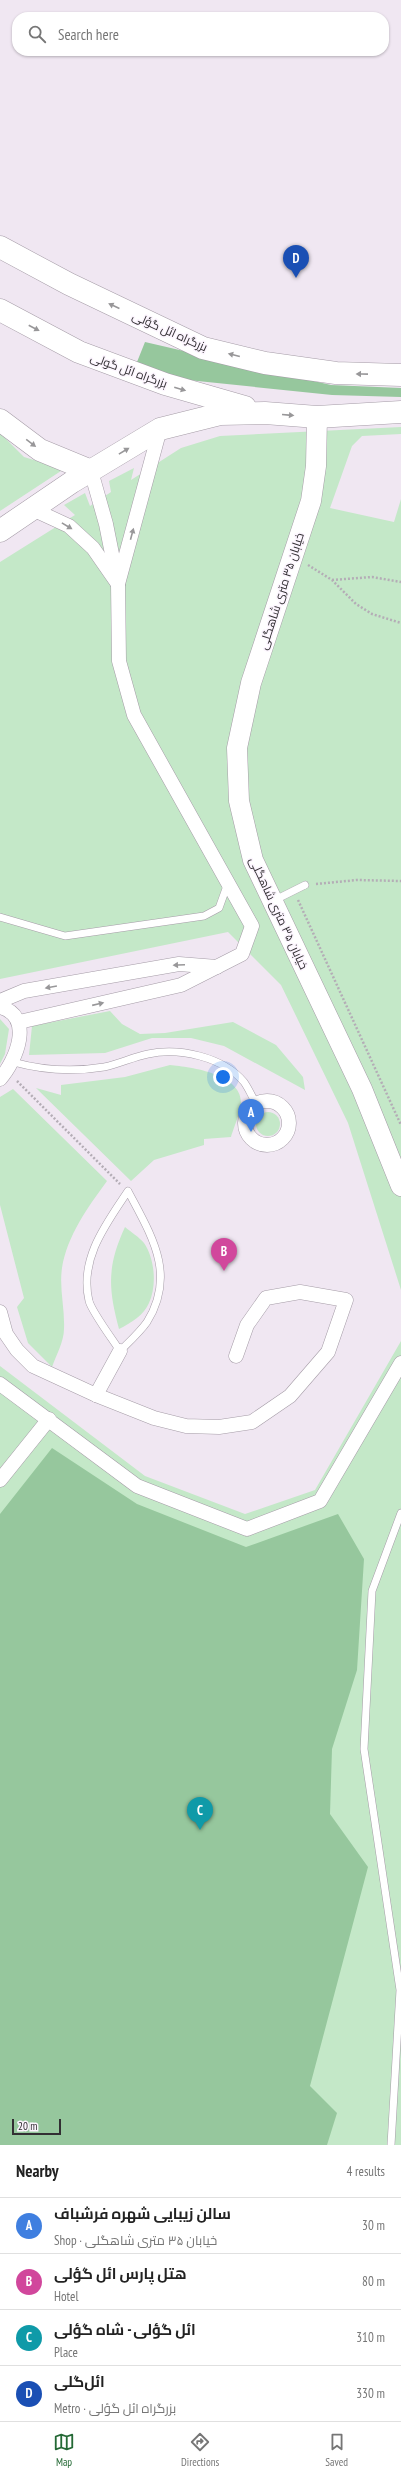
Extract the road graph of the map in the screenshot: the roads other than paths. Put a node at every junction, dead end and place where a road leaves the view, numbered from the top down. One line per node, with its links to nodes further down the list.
1 (0, 247): 3 (highway, بزرگراه ائل گؤلی, one-way to 1)
2 (0, 310): 5 (highway, بزرگراه ائل گولی, one-way to 5)
3 (401, 374)
4 (401, 412): 6 (highway)
5 (264, 413): 6 (highway, one-way to 6); 8 (highway)
6 (317, 417): 15 (street, خیابان ۳۵ متری شاهگلی)
7 (0, 420): 9 (highway, one-way to 9)
8 (160, 429): 9 (highway, one-way to 8); 12 (street, one-way to 8)
9 (91, 471): 10 (highway); 12 (street)
10 (32, 509): 11 (highway); 12 (street, one-way to 12)
11 (0, 531)
12 (118, 584): 13 (street)
13 (228, 883): 16 (lane); 17 (street)
14 (305, 885): 15 (lane)
15 (273, 901): 23 (street, خیابان ۳۵ متری شاهگلی)
16 (0, 917)
17 (218, 967): 18 (street, one-way to 18); 20 (street, one-way to 17)
18 (0, 1001)
19 (0, 1007): 20 (street)
20 (19, 1022): 21 (street)
21 (7, 1071): 22 (lane)
22 (256, 1103)
23 (401, 1186)
24 (0, 1312): 29 (street)
25 (120, 1351): 25 (lane); 29 (street)
26 (236, 1356): 29 (street)
27 (401, 1363): 30 (street)
28 (0, 1384): 30 (street)
29 (96, 1395)
30 (49, 1419): 31 (street)
31 (0, 1480)
32 (401, 1514): 33 (lane)
33 (391, 2145)

